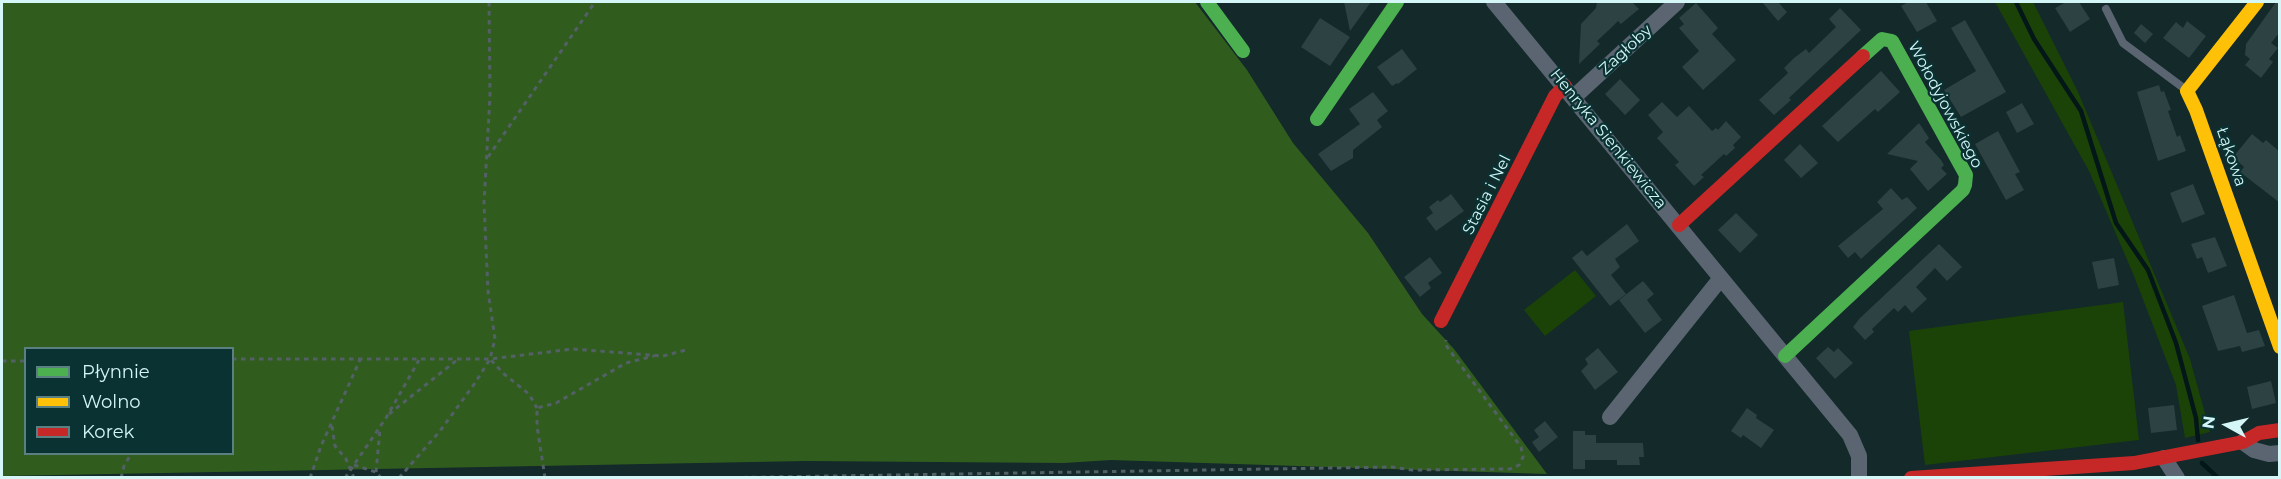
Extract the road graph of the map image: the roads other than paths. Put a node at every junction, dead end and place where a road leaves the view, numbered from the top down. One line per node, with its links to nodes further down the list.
1 (1208, 2): 7 (street)
2 (1397, 2): 10 (street)
3 (1494, 2): 9 (street, Henryka Sienkiewicza)
4 (1677, 2): 9 (street, Zagłoby)
5 (2257, 2): 8 (street)
6 (2106, 9): 8 (lane, Łąkowa)
7 (1243, 51)
8 (2187, 91): 14 (street, Łąkowa)
9 (1569, 92): 11 (street, Henryka Sienkiewicza); 13 (street, Stasia i Nel)
10 (1317, 119)
11 (1678, 225): 12 (street, Henryka Sienkiewicza); 15 (street, Wołodyjowskiego)
12 (1721, 278): 15 (street, Henryka Sienkiewicza); 16 (street)
13 (1441, 321)
14 (2280, 347)
15 (1785, 356): 22 (street, Henryka Sienkiewicza)
16 (1610, 417)
17 (2280, 430): 18 (street)
18 (2243, 442): 19 (street); 20 (street)
19 (2279, 455)
20 (2164, 458): 21 (street); 24 (street)
21 (2012, 475): 23 (street)
22 (1859, 477)
23 (1911, 477)
24 (2176, 477)

